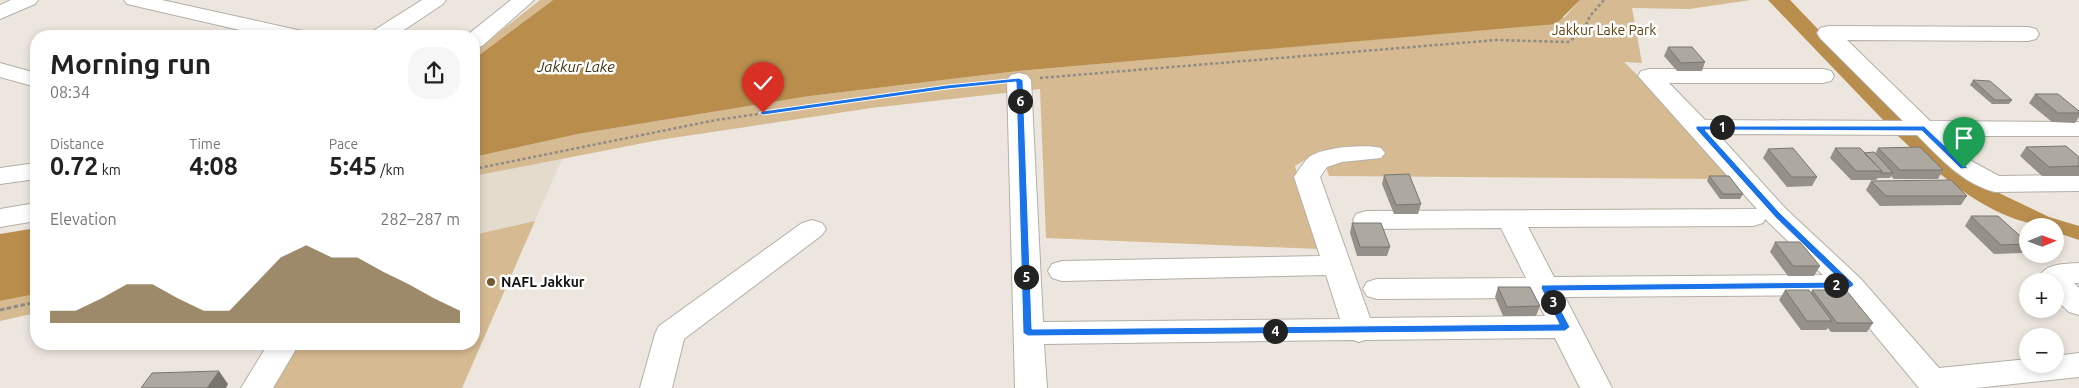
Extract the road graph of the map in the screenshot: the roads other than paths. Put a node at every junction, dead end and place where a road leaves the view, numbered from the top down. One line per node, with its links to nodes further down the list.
1 (28, 0): 5 (street)
2 (134, 0): 6 (street)
3 (436, 0): 7 (street)
4 (524, 0): 9 (street)
5 (0, 13)
6 (267, 30)
7 (390, 30)
8 (2028, 34): 15 (street)
9 (480, 36)
10 (0, 70): 12 (street)
11 (1823, 76): 14 (street)
12 (30, 78)
13 (1019, 80): 38 (street)
14 (1698, 127): 15 (street); 31 (street)
15 (1924, 128): 16 (street); 20 (street)
16 (2079, 129)
17 (1372, 153): 27 (street)
18 (30, 172): 19 (street)
19 (0, 176)
20 (2079, 183)
21 (30, 213): 23 (street)
22 (1753, 217): 24 (street)
23 (0, 218)
24 (1510, 219): 25 (street); 32 (street)
25 (1366, 220)
26 (812, 229): 43 (street)
27 (1336, 266): 28 (street); 37 (street)
28 (1062, 272)
29 (2079, 273): 30 (street)
30 (2064, 274)
31 (1850, 285): 32 (street); 41 (street)
32 (1545, 288): 33 (street); 36 (street)
33 (1377, 289)
34 (2064, 290): 35 (street)
35 (2079, 305)
36 (1565, 327): 37 (street); 45 (street)
37 (1359, 331): 38 (street)
38 (1028, 333): 44 (street)
39 (280, 350): 42 (street)
40 (2079, 365): 41 (street)
41 (1935, 384)
42 (256, 388)
43 (656, 388)
44 (1030, 388)
45 (1596, 388)

